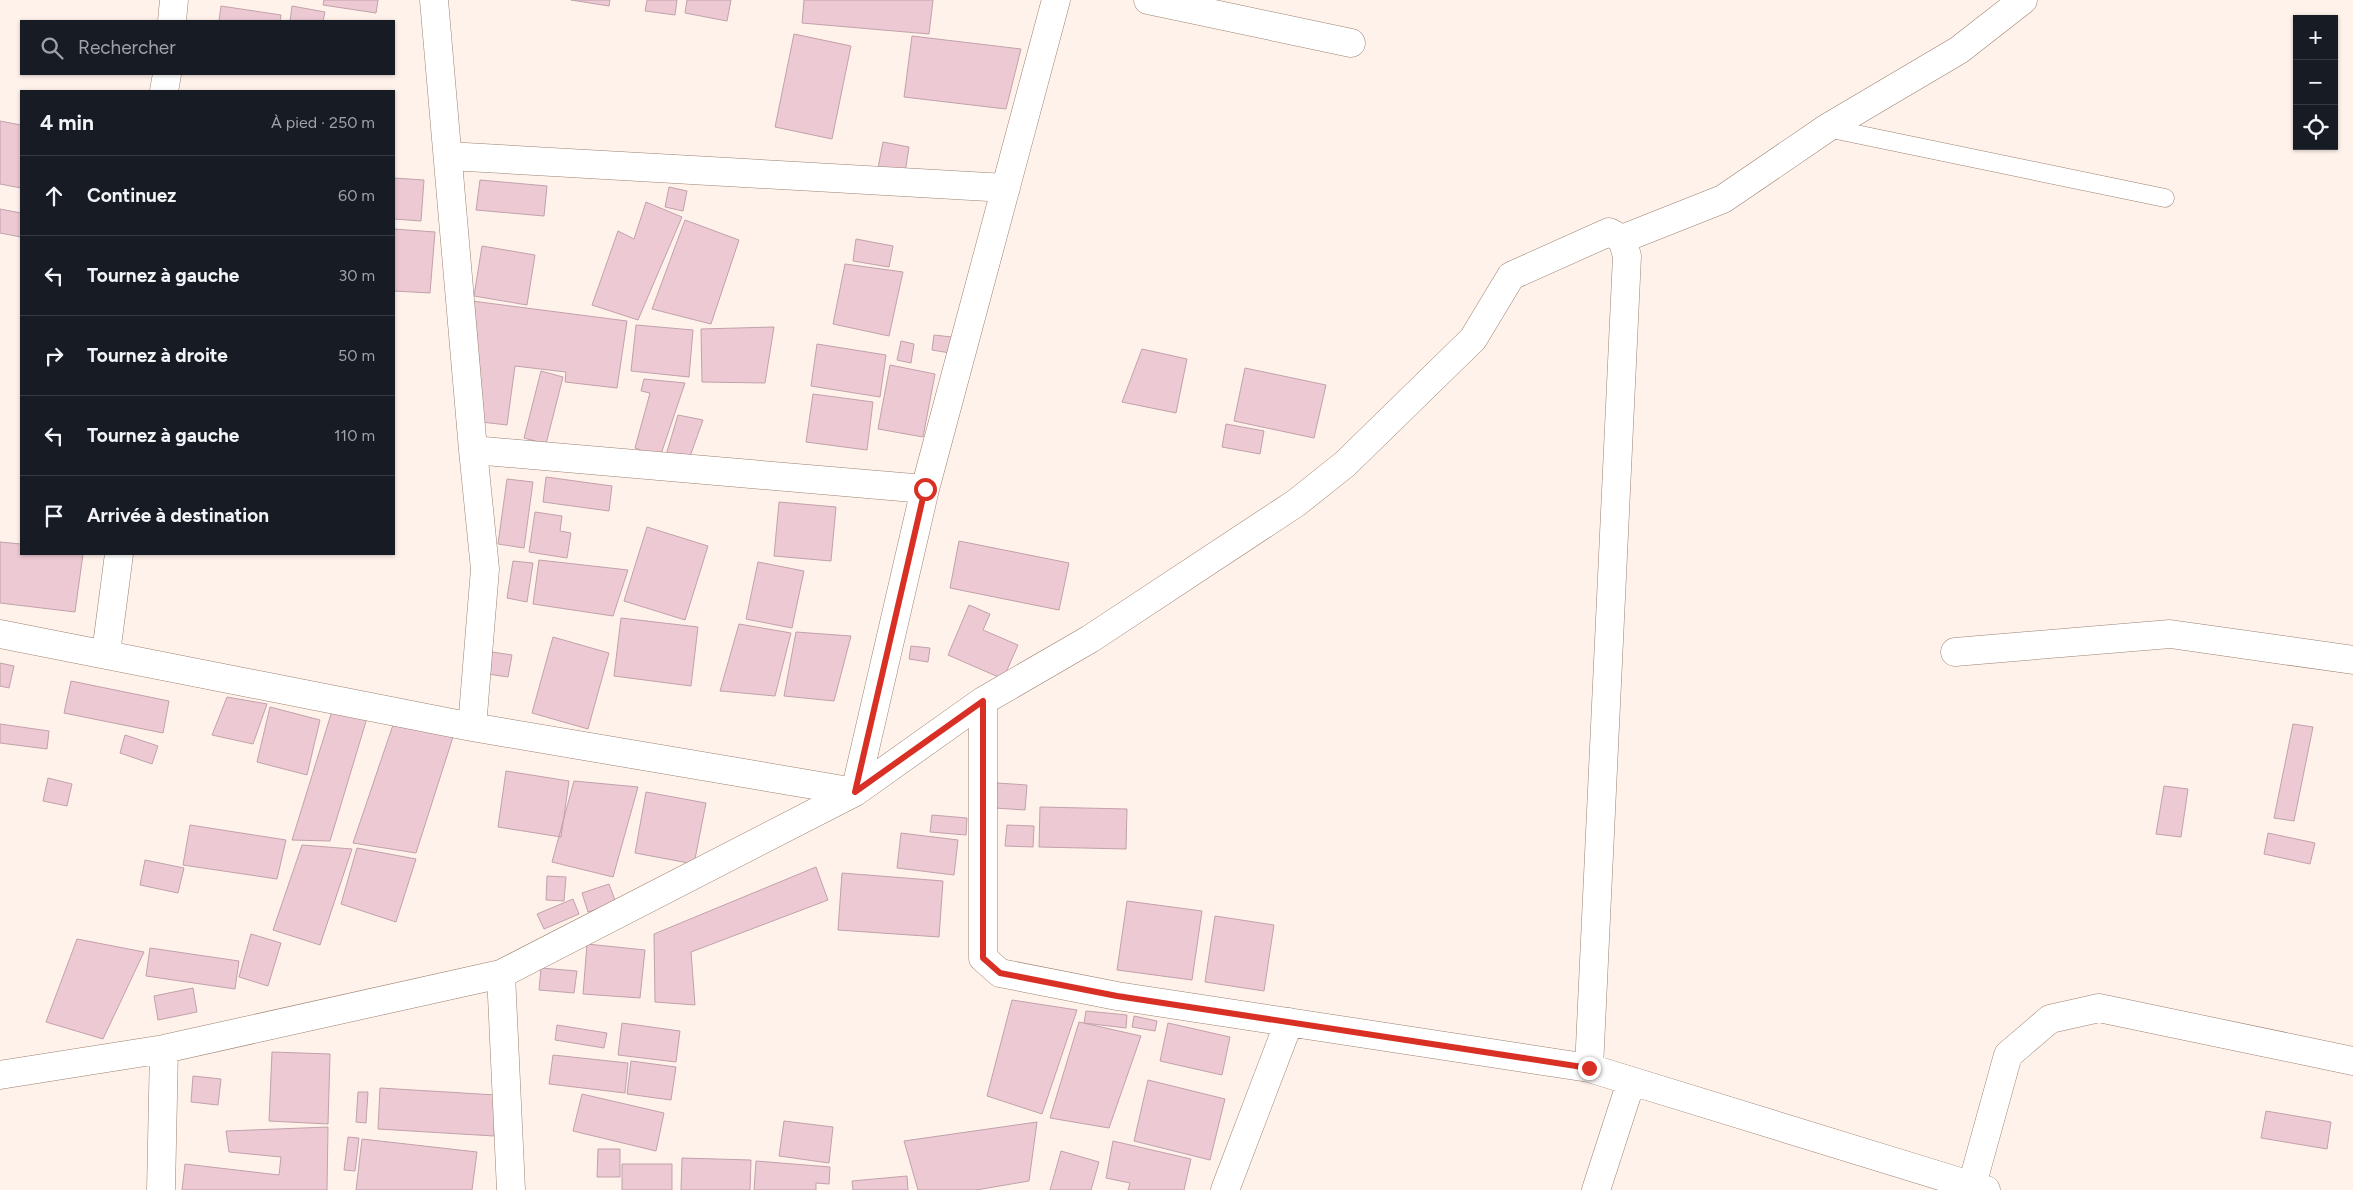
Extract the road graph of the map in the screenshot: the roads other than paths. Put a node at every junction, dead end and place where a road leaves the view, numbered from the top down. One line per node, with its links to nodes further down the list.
1 (174, 0): 6 (street)
2 (434, 0): 11 (street)
3 (1056, 0): 12 (street)
4 (1148, 0): 7 (street)
5 (2023, 0): 10 (street)
6 (172, 20)
7 (1351, 43)
8 (166, 75): 9 (street)
9 (164, 90)
10 (1828, 128): 13 (lane); 14 (street)
11 (448, 156): 12 (street); 15 (street)
12 (1006, 188): 16 (street)
13 (2165, 198)
14 (1622, 239): 22 (street); 29 (street)
15 (473, 450): 16 (street); 23 (street)
16 (925, 489): 24 (street)
17 (119, 555): 20 (street)
18 (0, 634): 20 (street)
19 (1955, 652): 21 (street)
20 (106, 653): 23 (street)
21 (2353, 660)
22 (983, 701): 24 (street); 26 (street)
23 (472, 727): 24 (street)
24 (855, 792): 25 (street)
25 (501, 974): 27 (street); 34 (street)
26 (1289, 1022): 29 (street); 35 (street)
27 (164, 1049): 30 (street); 33 (street)
28 (2353, 1061): 32 (street)
29 (1589, 1068): 31 (street)
30 (0, 1075)
31 (1631, 1082): 32 (street); 36 (street)
32 (1979, 1187)
33 (161, 1190)
34 (512, 1190)
35 (1225, 1190)
36 (1596, 1190)

